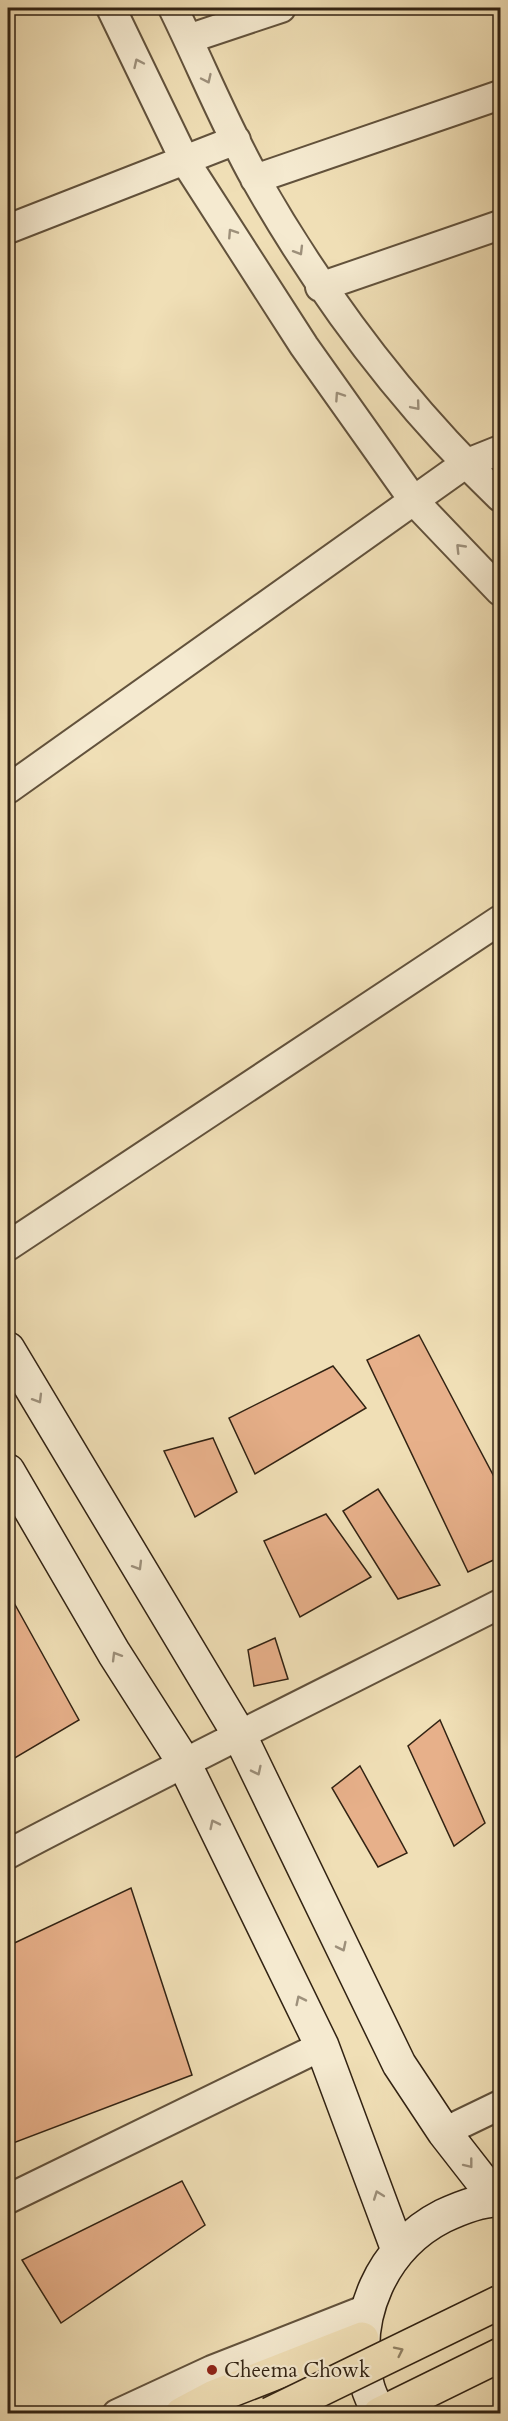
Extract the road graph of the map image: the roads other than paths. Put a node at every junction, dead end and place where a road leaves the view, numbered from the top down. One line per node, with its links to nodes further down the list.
1 (111, 8): 7 (street, one-way to 1)
2 (173, 8): 4 (street)
3 (281, 8): 4 (street)
4 (188, 39): 6 (street, one-way to 6)
5 (501, 95): 8 (street)
6 (237, 140): 7 (street); 8 (street)
7 (185, 160): 10 (street); 15 (street, one-way to 7)
8 (255, 178): 11 (street, one-way to 11)
9 (501, 225): 11 (street)
10 (8, 229)
11 (320, 287): 13 (street, one-way to 13)
12 (501, 450): 13 (street)
13 (465, 464): 14 (street); 15 (street)
14 (501, 497)
15 (414, 501): 16 (street, one-way to 15); 17 (street)
16 (501, 591)
17 (8, 789)
18 (501, 920): 19 (street)
19 (8, 1246)
20 (8, 1349): 23 (street, one-way to 23)
21 (8, 1471): 24 (street, one-way to 21)
22 (501, 1604): 23 (street)
23 (240, 1736): 24 (street); 28 (street, one-way to 28)
24 (183, 1761): 25 (street); 26 (street, one-way to 24)
25 (8, 1854)
26 (322, 2046): 29 (street); 31 (street, one-way to 26)
27 (501, 2105): 28 (street)
28 (444, 2132): 30 (street, one-way to 30)
29 (8, 2199)
30 (499, 2200): 31 (street)
31 (398, 2250): 33 (street)
32 (501, 2302): 37 (main road, one-way to 32, bridge)
33 (364, 2324): 35 (street); 36 (main road); 38 (street)
34 (501, 2355): 38 (main road)
35 (117, 2414)
36 (182, 2414)
37 (270, 2414)
38 (380, 2414)

